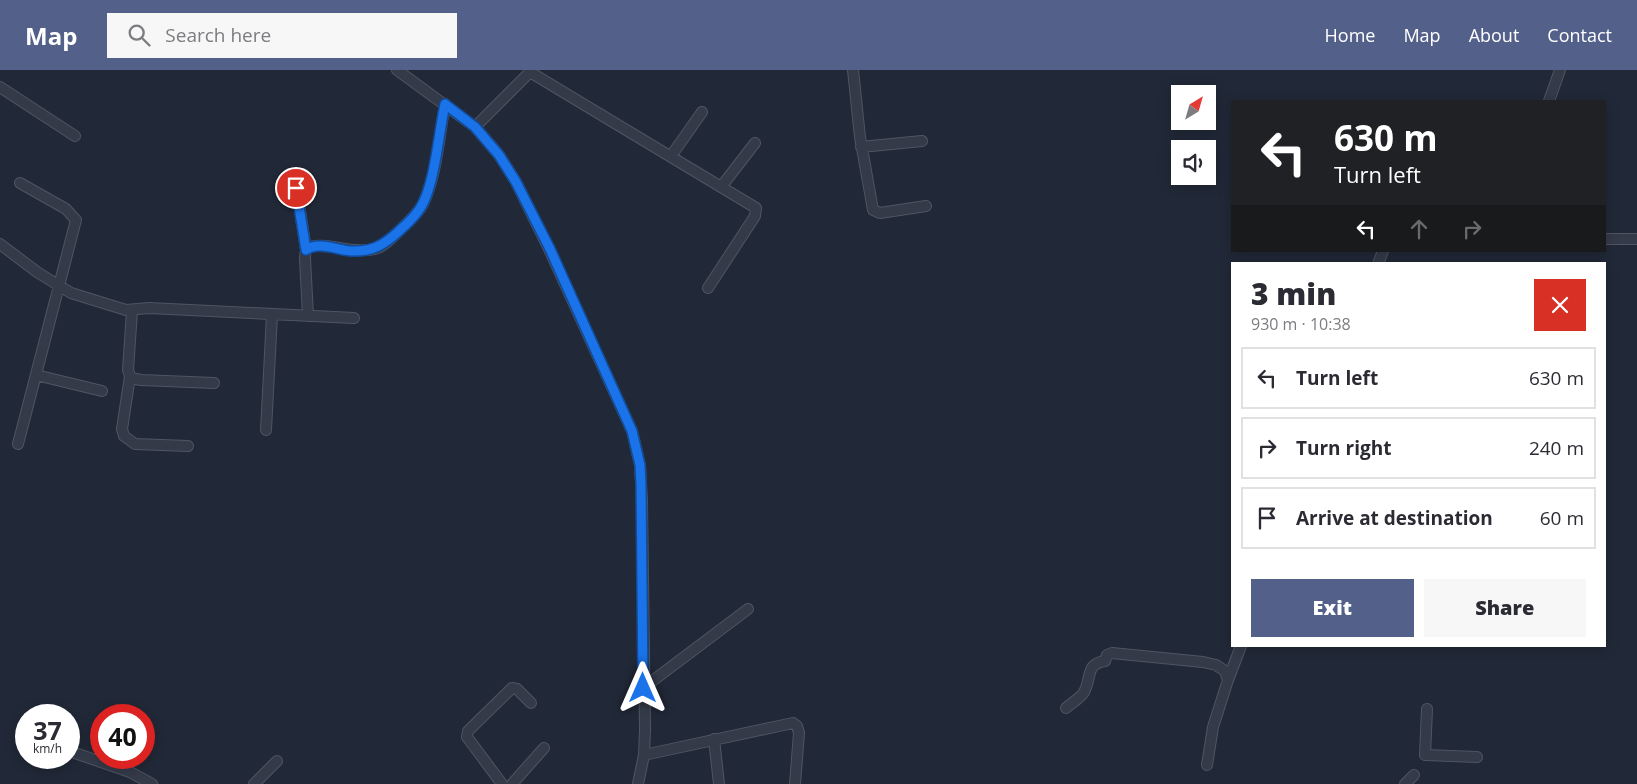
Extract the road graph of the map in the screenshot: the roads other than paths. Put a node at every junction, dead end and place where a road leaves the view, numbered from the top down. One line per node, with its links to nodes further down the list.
1 (397, 70): 7 (street)
2 (853, 70): 13 (street)
3 (1560, 70): 6 (street)
4 (531, 71): 9 (street); 14 (street)
5 (0, 87): 10 (street)
6 (1549, 100)
7 (445, 104): 9 (street); 22 (street)
8 (702, 112): 14 (street)
9 (475, 127): 39 (street)
10 (75, 136)
11 (922, 141): 13 (street)
12 (755, 143): 17 (street)
13 (861, 147): 18 (street)
14 (671, 156): 17 (street)
15 (296, 176): 22 (street)
16 (20, 183): 23 (street)
17 (721, 187): 24 (street)
18 (926, 206)
19 (1606, 239): 20 (street)
20 (1637, 239)
21 (0, 244): 23 (street)
22 (306, 250): 27 (street)
23 (58, 286): 25 (street); 29 (street)
24 (708, 288)
25 (132, 311): 26 (street); 30 (street)
26 (272, 315): 27 (street); 33 (street)
27 (308, 316): 28 (street)
28 (354, 318)
29 (36, 376): 32 (street); 34 (street)
30 (130, 376): 31 (street); 35 (street)
31 (214, 382)
32 (102, 390)
33 (266, 430)
34 (18, 444)
35 (188, 446)
36 (748, 609): 39 (street)
37 (1241, 647): 38 (street)
38 (1228, 680): 41 (street); 49 (street)
39 (643, 688): 46 (street)
40 (531, 703): 53 (street)
41 (1066, 708)
42 (1427, 708): 47 (street)
43 (714, 739): 46 (street); 56 (street); 57 (street)
44 (544, 748): 54 (street)
45 (80, 755): 51 (street)
46 (644, 755): 55 (street)
47 (1477, 757)
48 (277, 761): 52 (street)
49 (1207, 766)
50 (1414, 776): 58 (street)
51 (152, 784)
52 (254, 784)
53 (502, 784)
54 (512, 784)
55 (638, 784)
56 (719, 784)
57 (795, 784)
58 (1405, 784)

